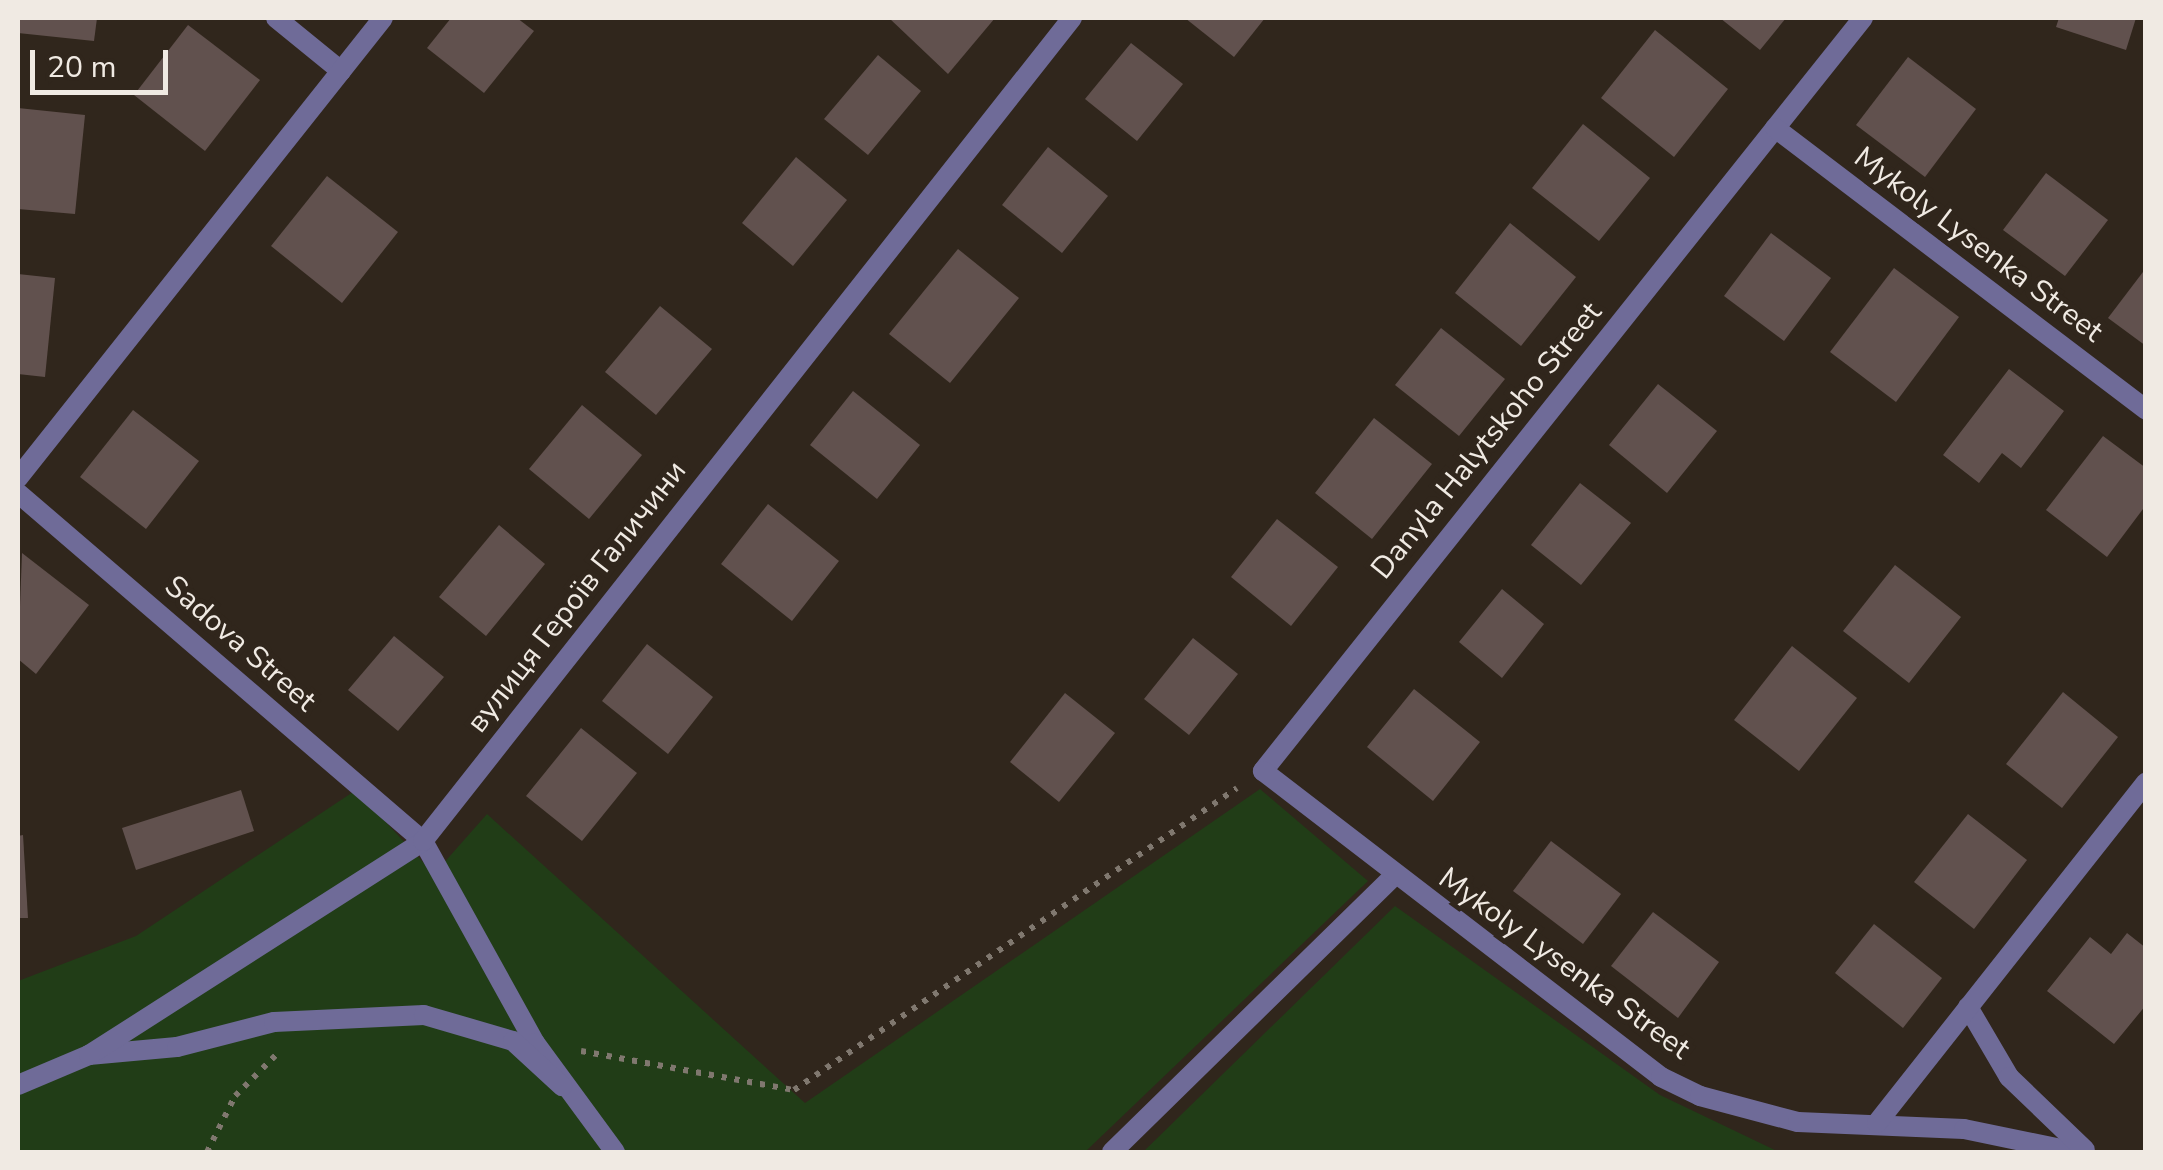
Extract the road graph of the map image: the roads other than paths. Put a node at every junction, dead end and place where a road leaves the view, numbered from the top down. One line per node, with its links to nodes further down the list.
1 (276, 18): 5 (street)
2 (382, 18): 5 (street)
3 (1072, 18): 11 (street, вулиця Героїв Галичини)
4 (1863, 18): 6 (street, Danyla Halytskoho Street)
5 (341, 71): 8 (street)
6 (1775, 128): 7 (street, Mykoly Lysenka Street); 12 (street, Danyla Halytskoho Street)
7 (2146, 410)
8 (18, 478)
9 (18, 492): 11 (street, Sadova Street)
10 (2146, 782): 13 (street)
11 (423, 842): 14 (street, вулиця Героїв Галичини); 16 (street, Sadova Street)
12 (1394, 876): 17 (street, Mykoly Lysenka Street); 19 (street)
13 (1968, 1007): 17 (street); 21 (street)
14 (89, 1055): 15 (street, вулиця Героїв Галичини); 16 (street)
15 (18, 1084)
16 (562, 1086): 18 (street)
17 (1877, 1122): 20 (street, Mykoly Lysenka Street)
18 (614, 1152)
19 (1112, 1152)
20 (2075, 1152)
21 (2088, 1152)

